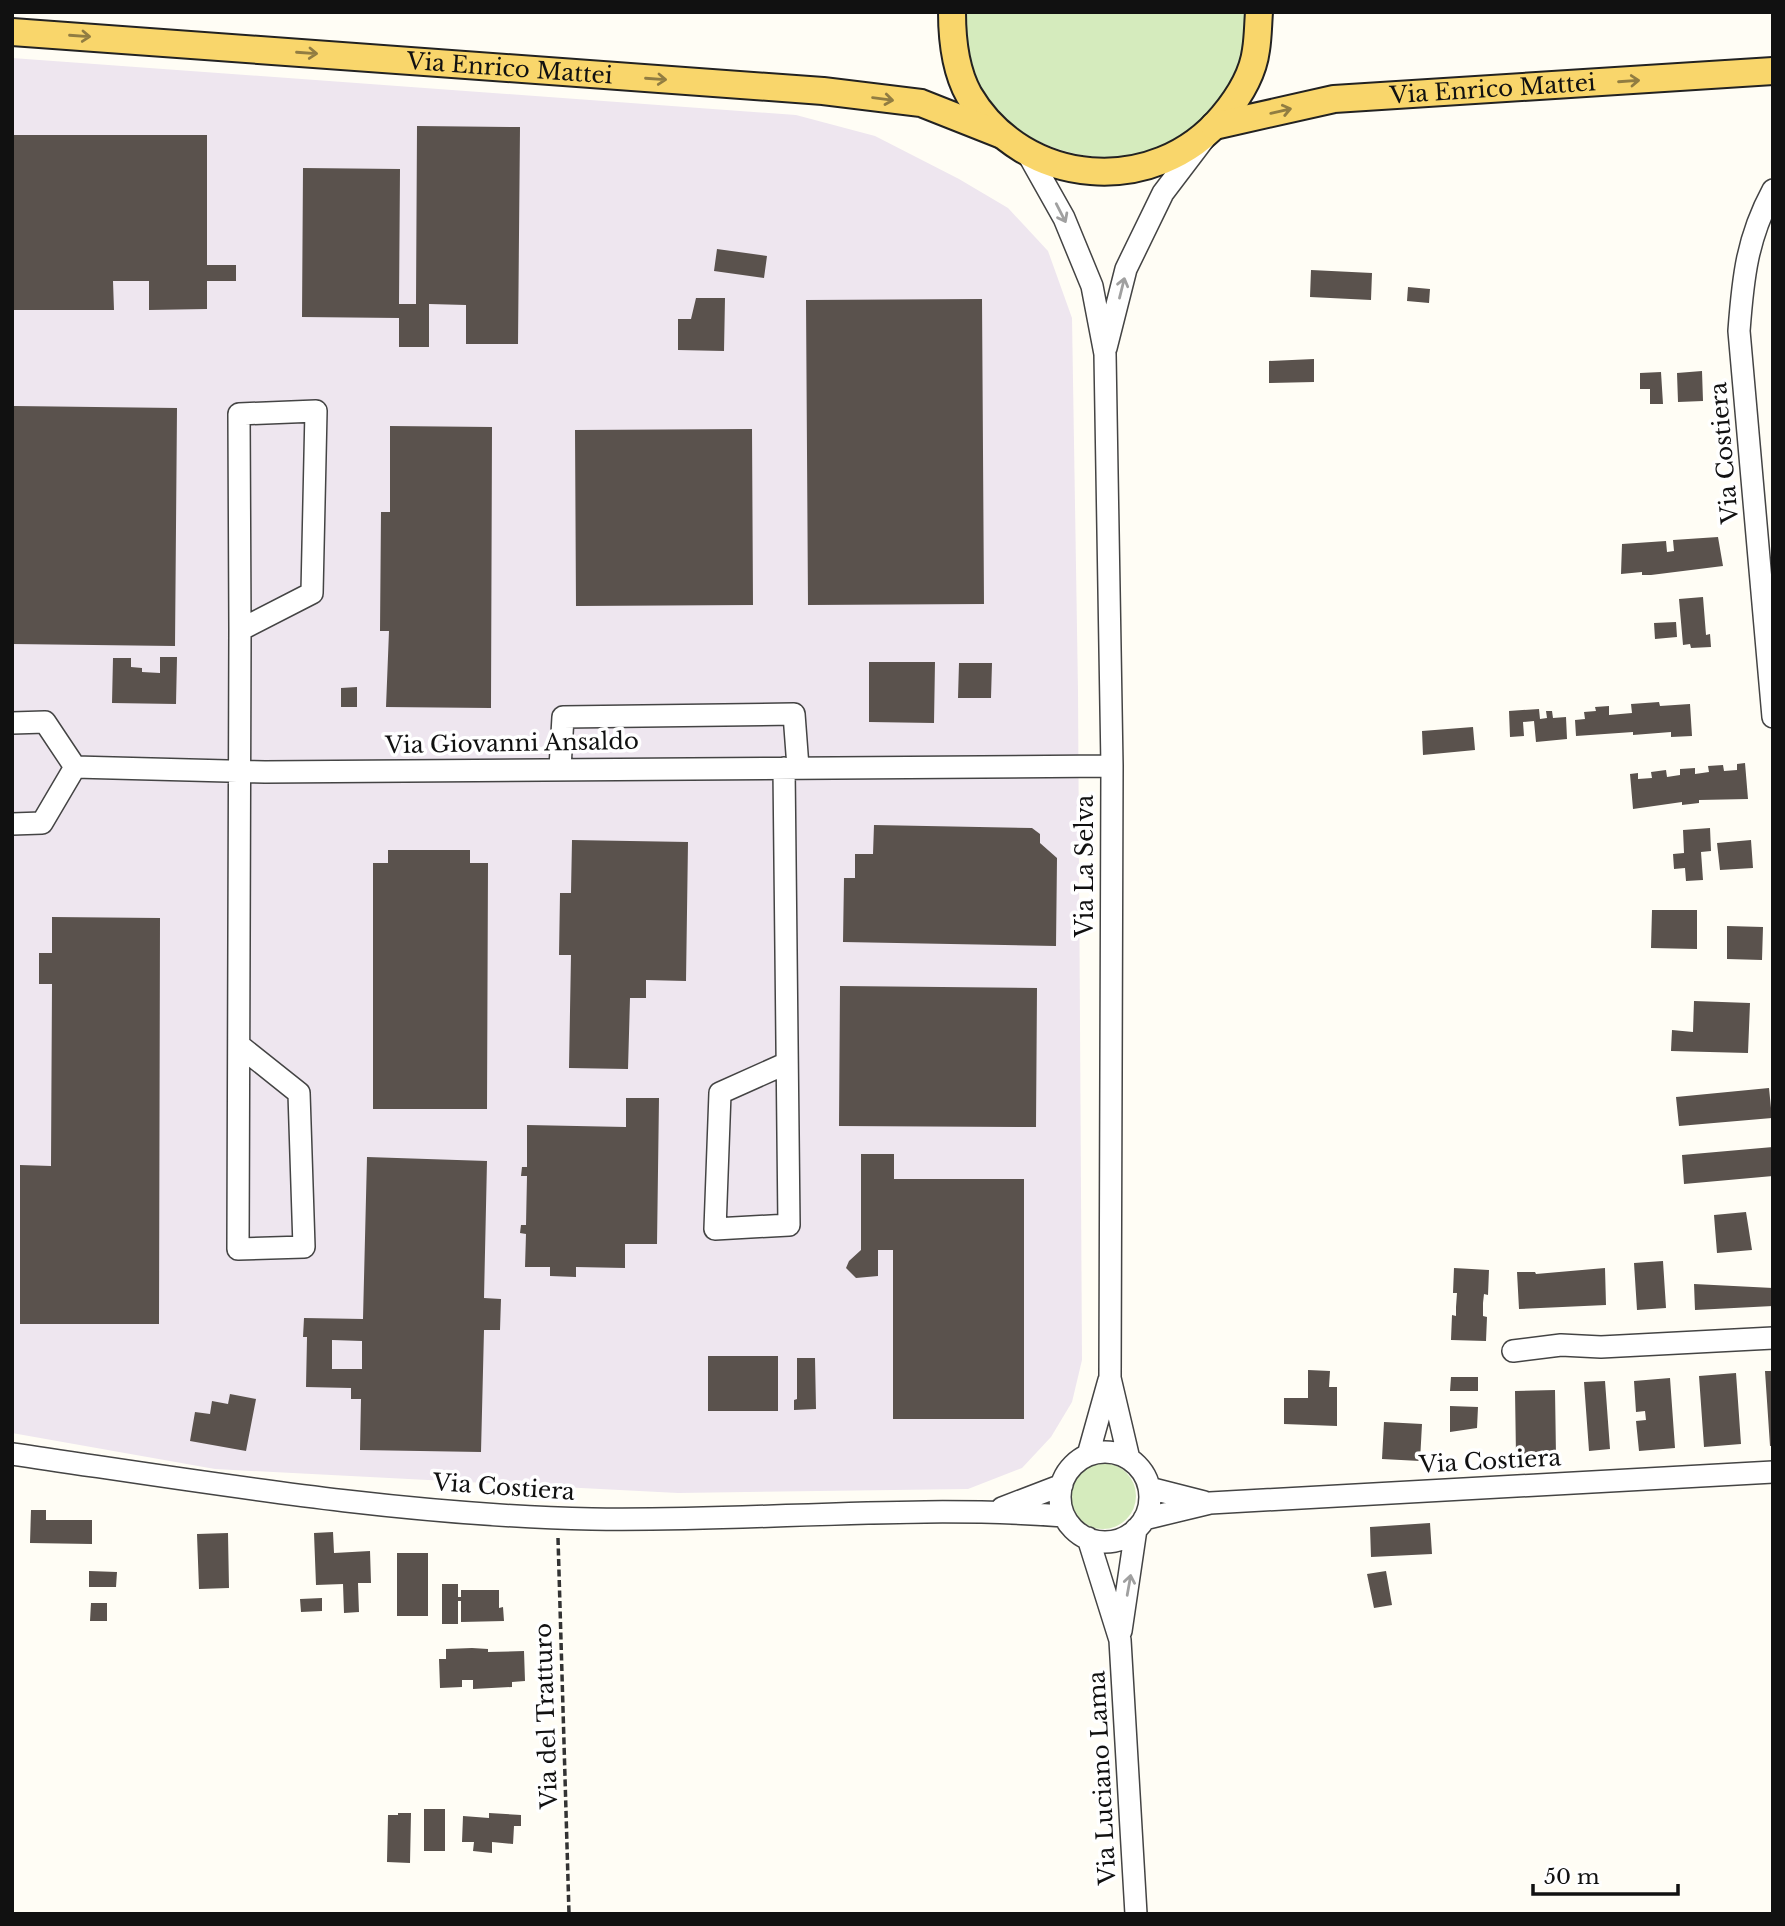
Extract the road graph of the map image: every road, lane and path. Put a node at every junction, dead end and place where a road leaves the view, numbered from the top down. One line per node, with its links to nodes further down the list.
1 (952, 12): 6 (main road)
2 (1259, 12): 5 (main road)
3 (12, 32): 6 (main road, Via Enrico Mattei, one-way to 6)
4 (1768, 75): 5 (main road, Via Enrico Mattei, one-way to 4)
5 (1211, 131): 7 (main road); 9 (street, Via La Selva, one-way to 5)
6 (1002, 135): 7 (main road)
7 (1028, 154): 9 (street, Via La Selva, one-way to 9)
8 (1773, 190): 11 (street, Via Costiera)
9 (1105, 354): 13 (street, Via La Selva)
10 (240, 630): 10 (street); 17 (street)
11 (1773, 717)
12 (12, 723): 14 (street)
13 (1112, 766): 16 (street, Via Giovanni Ansaldo); 23 (street, Via La Selva)
14 (75, 767): 17 (street, Via Giovanni Ansaldo); 18 (street)
15 (560, 768): 16 (street, Via Giovanni Ansaldo); 16 (street); 17 (street, Via Giovanni Ansaldo)
16 (791, 768): 20 (street)
17 (242, 772): 19 (street)
18 (12, 824)
19 (240, 1046): 19 (street)
20 (787, 1063): 20 (street)
21 (1773, 1338): 22 (street)
22 (1513, 1351)
23 (1110, 1378): 25 (street, Via La Selva); 26 (street, Via La Selva)
24 (12, 1454): 33 (street, Via Costiera)
25 (1088, 1455): 26 (street); 28 (street)
26 (1129, 1459): 29 (street)
27 (1773, 1472): 30 (street, Via Costiera)
28 (1062, 1485): 31 (street, Via Costiera); 32 (street)
29 (1149, 1488): 30 (street, Via Costiera); 34 (street)
30 (1210, 1503): 34 (street, Via Costiera)
31 (995, 1511): 32 (street, Via Costiera); 33 (street, Via Costiera)
32 (1064, 1516): 35 (street)
33 (557, 1517): 37 (path, Via del Tratturo)
34 (1140, 1524): 35 (street); 36 (street, Via Luciano Lama, one-way to 34)
35 (1088, 1538): 36 (street, Via Luciano Lama)
36 (1120, 1640): 38 (street, Via Luciano Lama)
37 (569, 1914)
38 (1136, 1914)

